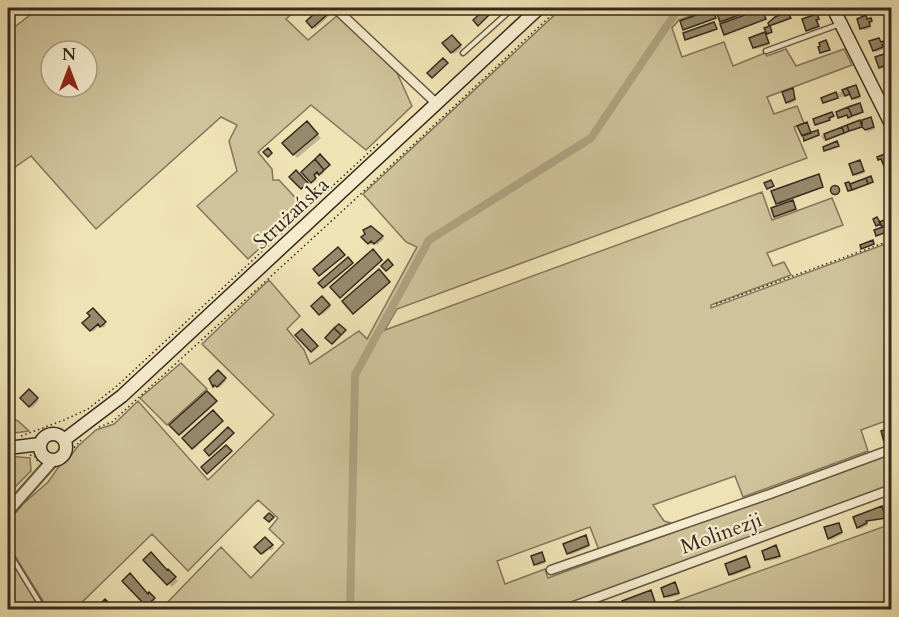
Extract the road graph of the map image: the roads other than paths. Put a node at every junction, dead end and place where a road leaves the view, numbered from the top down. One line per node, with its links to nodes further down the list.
1 (335, 8): 8 (street)
2 (513, 8): 7 (lane)
3 (539, 8): 8 (main road, Strużańska)
4 (833, 8): 5 (main road)
5 (841, 24): 6 (lane); 9 (main road)
6 (766, 51)
7 (463, 53)
8 (436, 104): 10 (main road, Strużańska)
9 (891, 126)
10 (64, 440): 11 (main road); 14 (main road)
11 (40, 444): 12 (main road); 14 (main road)
12 (8, 448)
13 (891, 449): 18 (street)
14 (56, 461): 16 (street)
15 (891, 489): 20 (street, Molinezji)
16 (8, 511)
17 (8, 550): 19 (lane)
18 (551, 570)
19 (45, 609)
20 (562, 609)

